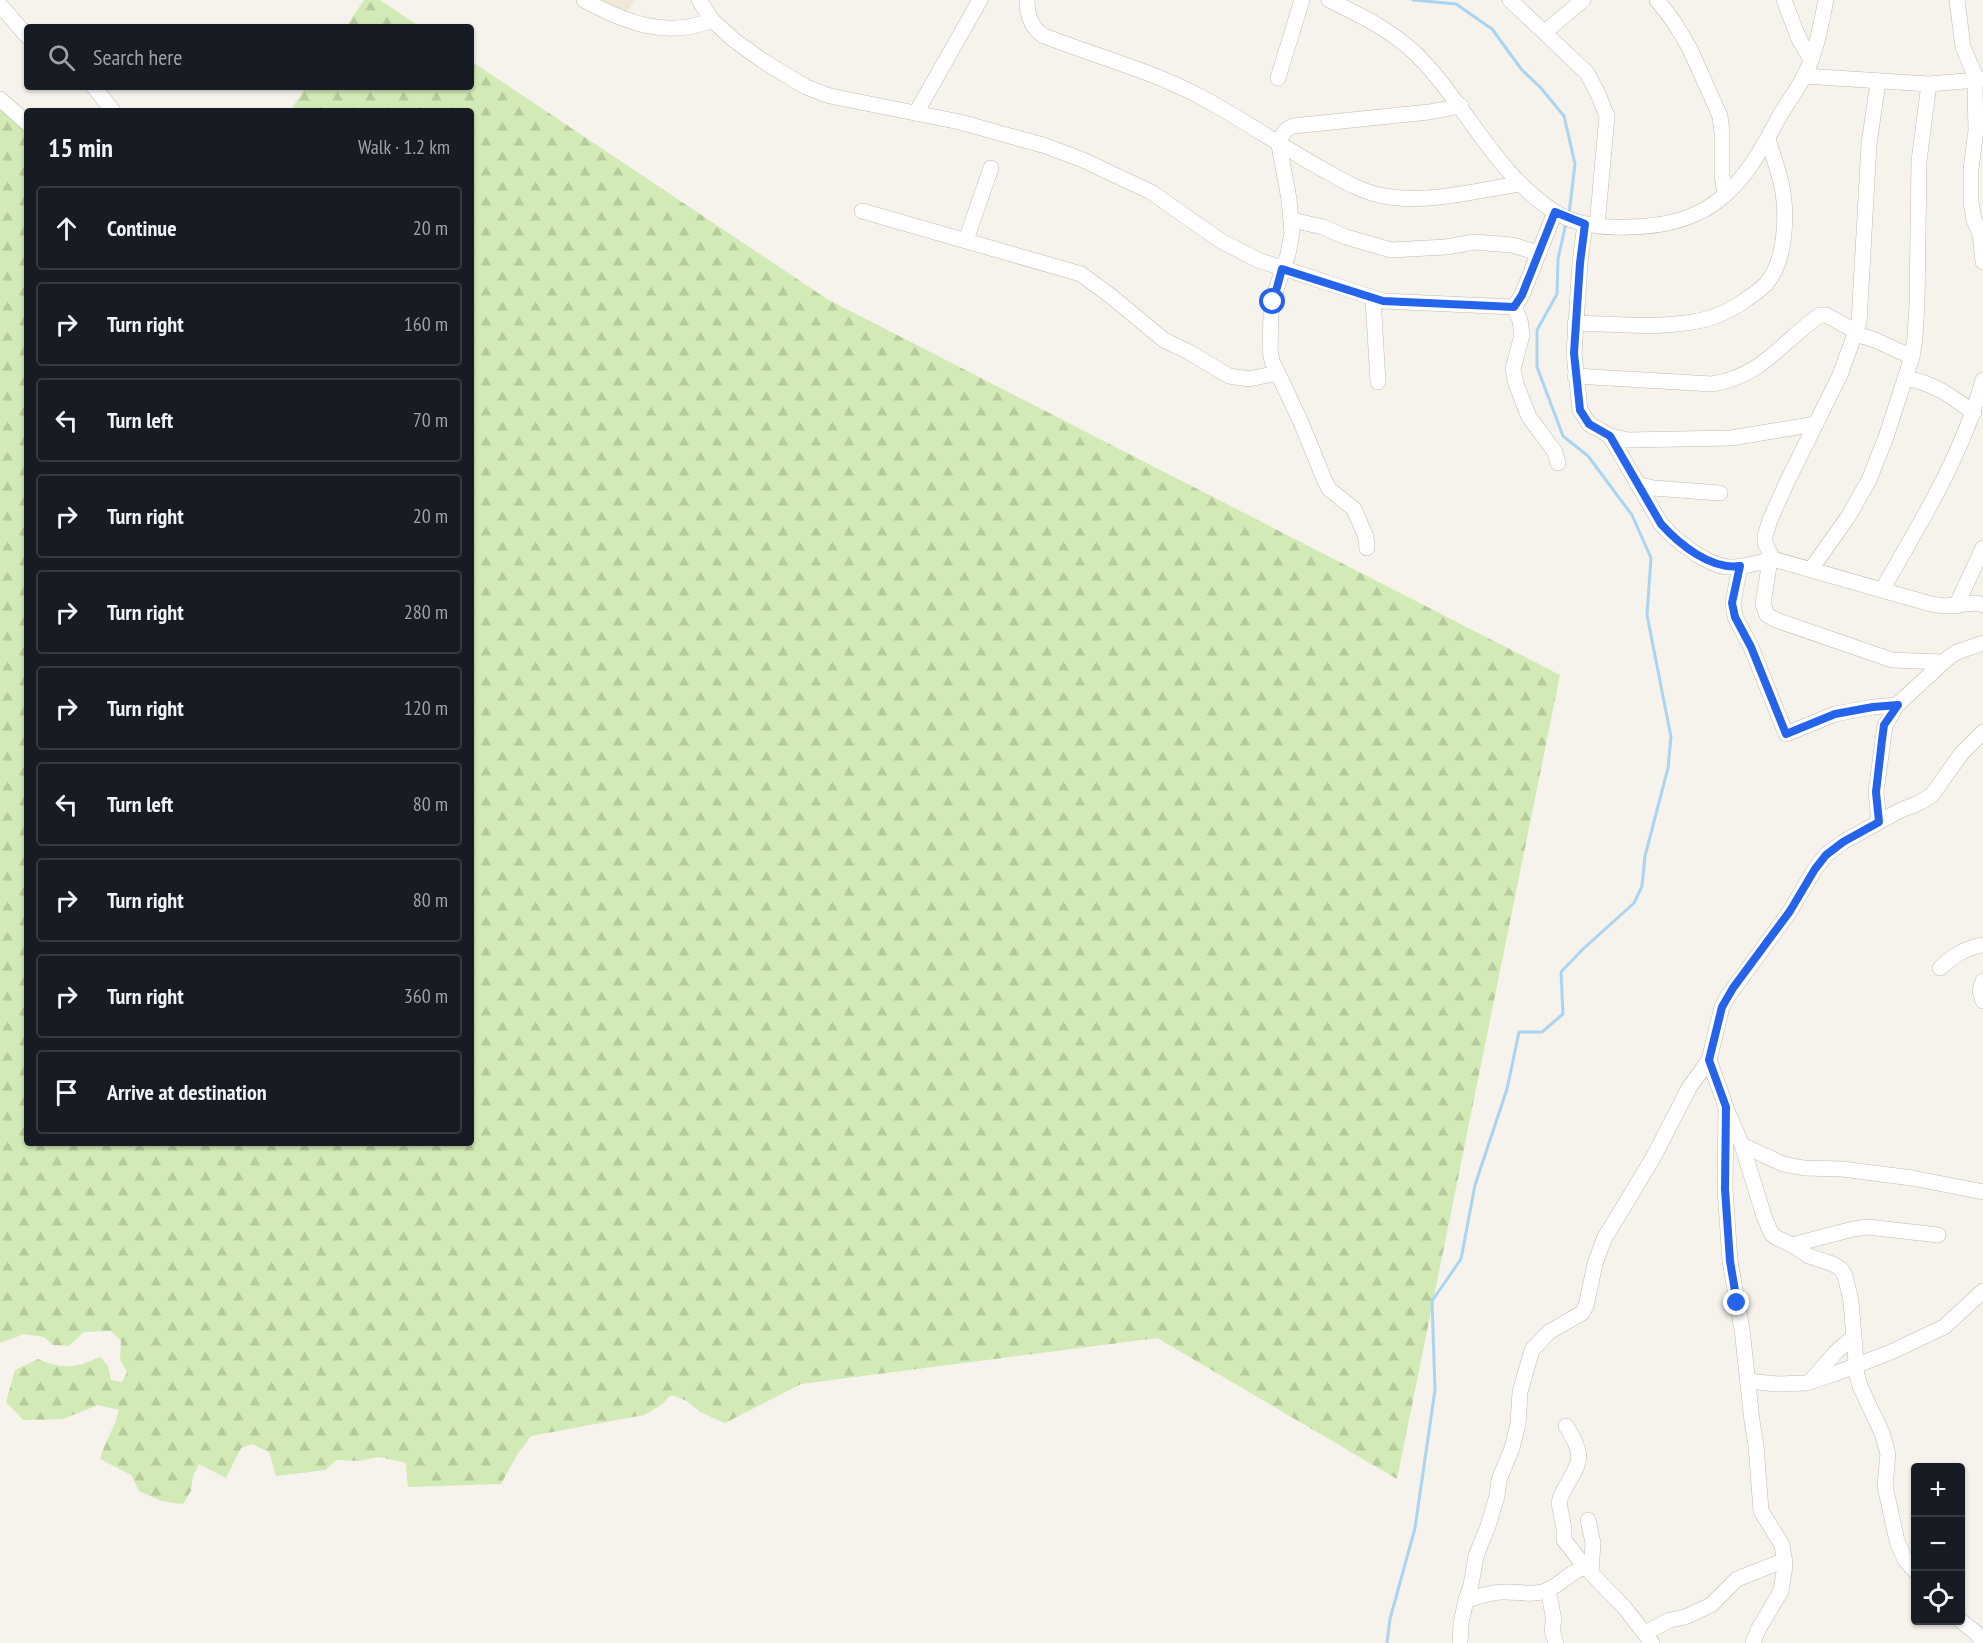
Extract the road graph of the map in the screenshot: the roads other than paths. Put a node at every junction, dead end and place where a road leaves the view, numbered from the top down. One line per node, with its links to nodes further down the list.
1 (584, 0): 14 (street)
2 (699, 0): 14 (street)
3 (980, 0): 27 (street)
4 (1027, 0): 30 (street)
5 (1302, 0): 19 (street)
6 (1329, 0): 25 (street)
7 (1510, 0): 15 (street)
8 (1583, 0): 15 (street)
9 (1657, 0): 33 (street)
10 (1784, 0): 17 (street)
11 (1826, 0): 17 (street)
12 (1957, 0): 20 (street)
13 (0, 5): 16 (street)
14 (712, 20): 27 (street)
15 (1545, 32): 37 (street)
16 (24, 33)
17 (1811, 60): 18 (street)
18 (1804, 76): 21 (street); 29 (street)
19 (1278, 78)
20 (1980, 80): 22 (street); 38 (street)
21 (1878, 82): 22 (street); 46 (street)
22 (1929, 84): 47 (street)
23 (96, 90): 26 (street)
24 (0, 99): 28 (street)
25 (1461, 106): 30 (street); 32 (street)
26 (111, 108)
27 (916, 113): 42 (street)
28 (24, 120)
29 (1768, 139): 33 (street); 45 (street)
30 (1279, 145): 32 (street); 36 (street)
31 (991, 168): 39 (street)
32 (1519, 184): 35 (street)
33 (1725, 195): 37 (street)
34 (862, 211): 39 (street)
35 (1555, 212): 37 (street); 40 (street)
36 (1292, 220): 40 (street); 42 (street)
37 (1586, 224): 45 (street)
38 (1981, 233): 41 (street)
39 (966, 240): 48 (street)
40 (1539, 254): 44 (street)
41 (1983, 262)
42 (1282, 269): 43 (street); 48 (street)
43 (1373, 298): 44 (street); 52 (street)
44 (1514, 307): 56 (street)
45 (1575, 322): 49 (street)
46 (1857, 333): 47 (street); 49 (street); 54 (street)
47 (1912, 357): 50 (street)
48 (1277, 373): 59 (street)
49 (1575, 376): 55 (street)
50 (1905, 378): 53 (street); 63 (street)
51 (1983, 380): 53 (street)
52 (1378, 382)
53 (1974, 413): 64 (street)
54 (1816, 424): 55 (street); 61 (street)
55 (1610, 436): 57 (street)
56 (1558, 463)
57 (1637, 484): 58 (street); 62 (street)
58 (1720, 493)
59 (1367, 548)
60 (1983, 548): 66 (street)
61 (1771, 560): 62 (street); 63 (street); 68 (street)
62 (1740, 566): 69 (street)
63 (1811, 570): 64 (street)
64 (1882, 590): 66 (street)
65 (1983, 605): 66 (street)
66 (1956, 606)
67 (1983, 643): 68 (street)
68 (1943, 662): 69 (street)
69 (1898, 705): 71 (street)
70 (1983, 732): 71 (street)
71 (1879, 822): 76 (street)
72 (1983, 945): 73 (street)
73 (1940, 968)
74 (1983, 981): 75 (street)
75 (1983, 1001)
76 (1709, 1060): 77 (street); 93 (street)
77 (1726, 1107): 78 (street); 85 (street)
78 (1742, 1145): 79 (street); 81 (street)
79 (1983, 1192)
80 (1938, 1235): 81 (street)
81 (1792, 1245): 83 (street)
82 (1983, 1291): 84 (street)
83 (1853, 1337): 84 (street); 86 (street)
84 (1855, 1365): 86 (street); 91 (street)
85 (1748, 1381): 86 (street); 89 (street)
86 (1810, 1382)
87 (1566, 1426): 90 (street)
88 (1588, 1520): 90 (street)
89 (1785, 1560): 95 (street); 99 (street)
90 (1588, 1569): 92 (street); 95 (street)
91 (1915, 1571)
92 (1548, 1590): 93 (street); 98 (street)
93 (1466, 1600): 97 (street)
94 (1965, 1624): 96 (street)
95 (1649, 1638)
96 (1983, 1642)
97 (1460, 1643)
98 (1556, 1643)
99 (1753, 1643)

